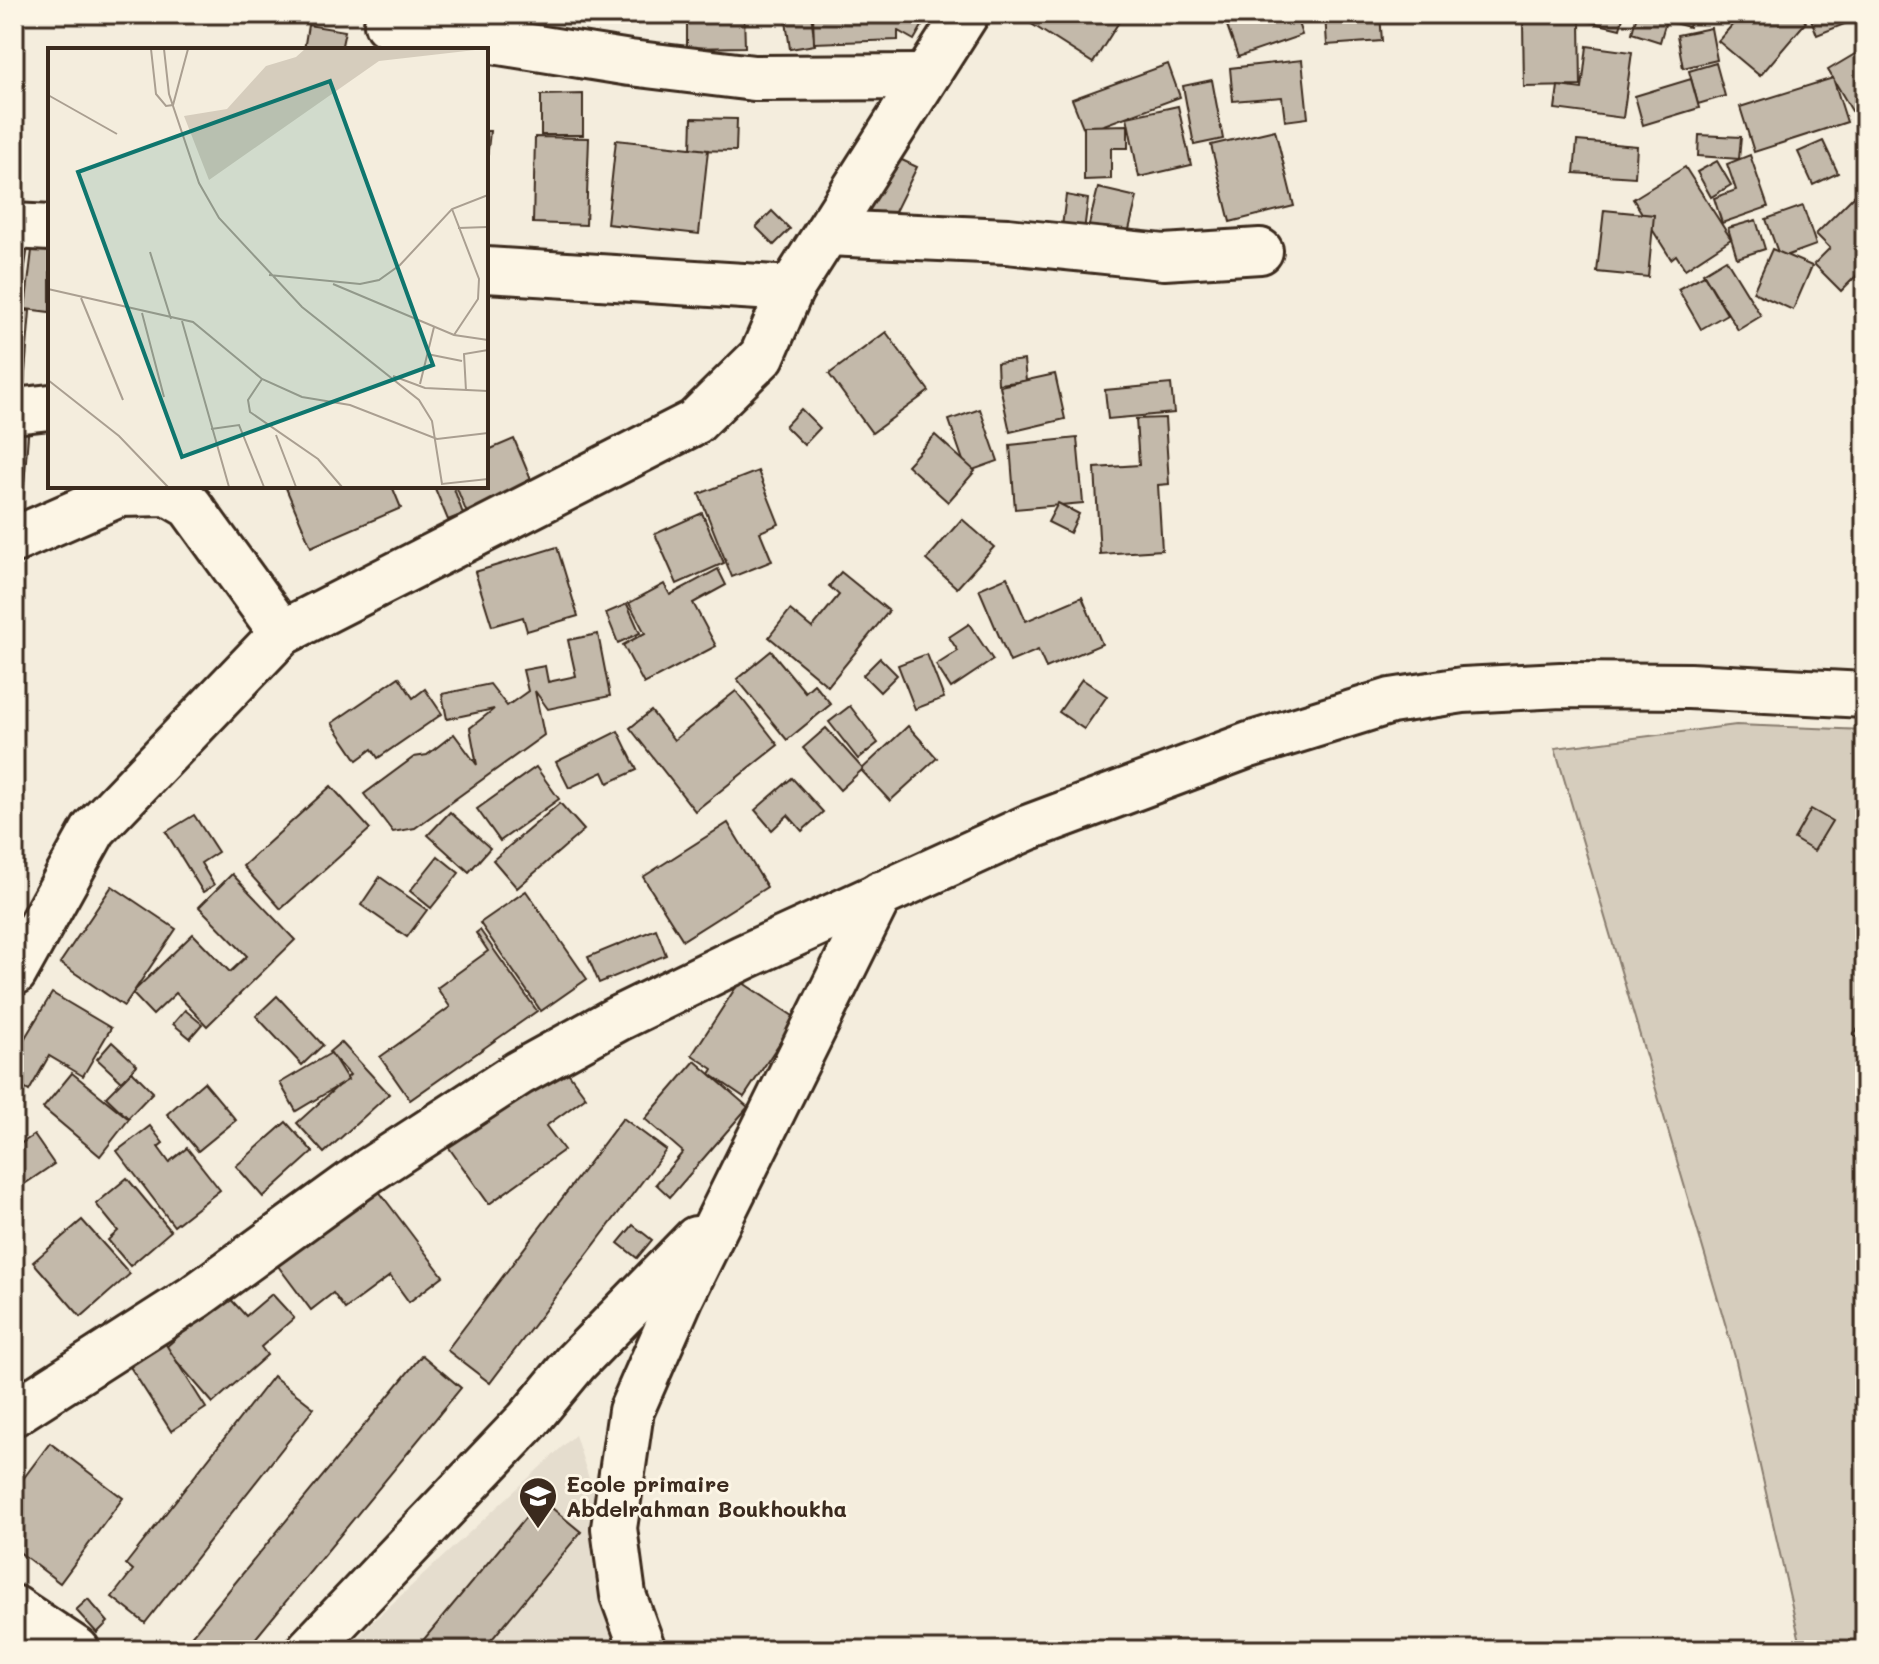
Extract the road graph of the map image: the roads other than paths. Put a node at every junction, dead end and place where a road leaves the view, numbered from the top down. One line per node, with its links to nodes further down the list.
1 (966, 14): 3 (street)
2 (387, 24): 3 (street)
3 (925, 77): 6 (street)
4 (14, 226): 5 (street)
5 (48, 228)
6 (827, 233): 7 (street); 9 (street)
7 (1260, 251)
8 (488, 270): 9 (street)
9 (791, 289): 13 (street)
10 (48, 407): 11 (street)
11 (14, 411)
12 (14, 540): 13 (street)
13 (282, 633): 16 (street)
14 (1865, 695): 15 (street)
15 (880, 894): 17 (street); 18 (street)
16 (14, 973)
17 (723, 1212): 21 (street); 22 (street)
18 (17, 1415)
19 (14, 1608): 20 (street)
20 (77, 1650)
21 (309, 1650)
22 (643, 1650)

